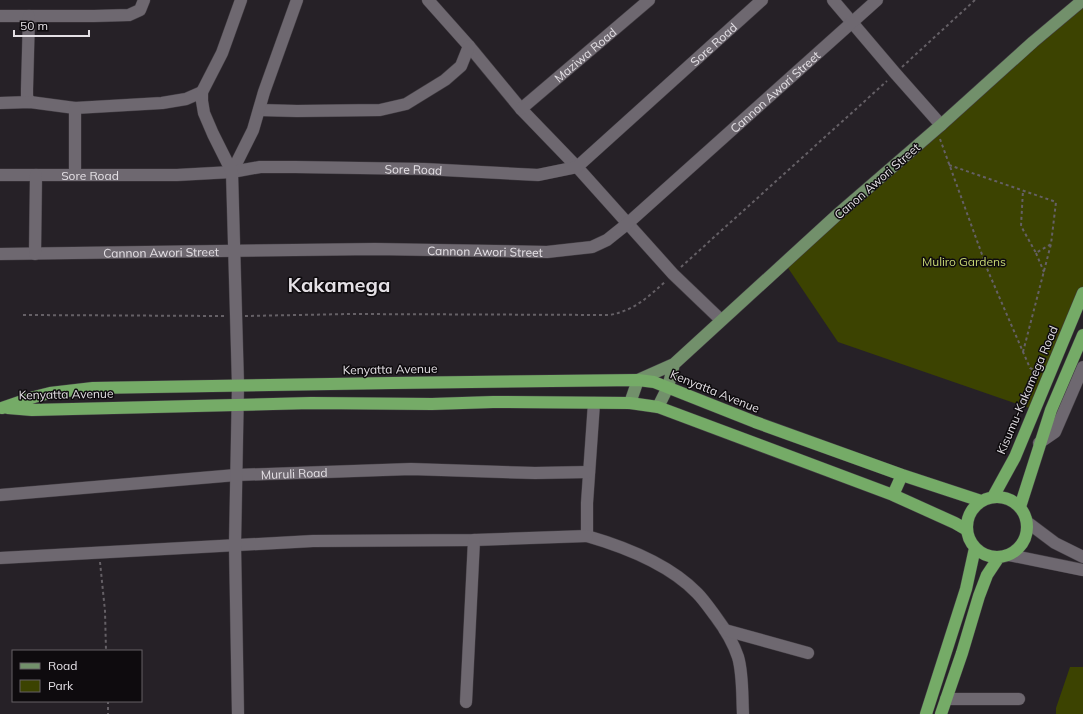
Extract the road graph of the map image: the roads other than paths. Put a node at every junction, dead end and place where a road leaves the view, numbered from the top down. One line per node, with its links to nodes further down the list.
1 (144, 0): 11 (street)
2 (241, 0): 14 (street)
3 (297, 0): 19 (street)
4 (428, 0): 13 (street)
5 (649, 0): 18 (street, Maziwa Road)
6 (762, 0): 21 (street, Sore Road)
7 (833, 0): 12 (street)
8 (877, 0): 12 (street, Cannon Awori Street)
9 (1083, 0): 20 (main road, Canon Awori Street)
10 (0, 16): 11 (street)
11 (29, 16): 15 (street)
12 (853, 22): 20 (street); 26 (street, Cannon Awori Street)
13 (468, 46): 18 (street); 19 (street)
14 (202, 92): 17 (street); 22 (street)
15 (30, 102): 16 (street); 17 (street)
16 (0, 103)
17 (75, 108): 23 (street)
18 (521, 109): 21 (street)
19 (259, 110): 22 (street)
20 (939, 127): 31 (main road, Canon Awori Street)
21 (577, 167): 22 (street, Sore Road); 26 (street)
22 (232, 172): 23 (street, Sore Road); 27 (street)
23 (75, 174): 25 (street, Sore Road)
24 (0, 175): 25 (street, Sore Road)
25 (36, 175): 29 (street)
26 (627, 224): 27 (street, Cannon Awori Street); 31 (street)
27 (235, 252): 29 (street, Cannon Awori Street); 38 (street)
28 (0, 254): 29 (street, Cannon Awori Street)
29 (35, 254)
30 (1083, 293): 55 (highway, Kisumu-Kakamega Road)
31 (721, 320): 33 (main road, Canon Awori Street)
32 (1083, 335): 49 (highway)
33 (674, 364): 35 (main road, Canon Awori Street); 40 (main road)
34 (1083, 367): 49 (street)
35 (638, 380): 36 (highway, Kenyatta Avenue); 40 (highway, Kenyatta Avenue); 43 (main road)
36 (494, 382): 37 (highway, Kenyatta Avenue); 41 (highway)
37 (392, 383): 38 (highway, Kenyatta Avenue); 44 (highway)
38 (238, 385): 39 (highway, Kenyatta Avenue); 45 (street)
39 (130, 387): 46 (highway); 48 (highway, Kenyatta Avenue)
40 (668, 387): 47 (main road); 51 (highway, Kenyatta Avenue)
41 (493, 402): 42 (highway, Kenyatta Avenue); 44 (highway, Kenyatta Avenue)
42 (594, 403): 43 (highway, Kenyatta Avenue); 50 (street)
43 (630, 403): 47 (highway, Kenyatta Avenue)
44 (391, 404): 45 (highway, Kenyatta Avenue)
45 (238, 405): 46 (highway, Kenyatta Avenue); 52 (street)
46 (131, 406): 48 (highway, Kenyatta Avenue)
47 (658, 407): 54 (highway, Kenyatta Avenue)
48 (1, 408)
49 (1039, 443): 56 (highway)
50 (589, 472): 52 (street, Muruli Road); 59 (street)
51 (902, 474): 54 (highway); 55 (highway, Kenyatta Avenue)
52 (236, 475): 53 (street, Muruli Road); 61 (street)
53 (0, 494)
54 (893, 495): 58 (highway, Kenyatta Avenue)
55 (987, 499): 56 (highway); 58 (highway)
56 (1020, 507): 57 (highway)
57 (1027, 522): 63 (highway); 64 (street)
58 (967, 530): 62 (highway)
59 (587, 536): 60 (street); 67 (street)
60 (474, 540): 61 (street); 71 (street)
61 (235, 545): 65 (street); 72 (street)
62 (975, 548): 63 (highway); 74 (highway)
63 (1004, 556): 66 (street); 69 (highway)
64 (1083, 557)
65 (0, 558)
66 (1083, 570)
67 (726, 630): 68 (street); 73 (street)
68 (808, 653)
69 (946, 699): 70 (street); 75 (highway)
70 (1019, 699)
71 (466, 702)
72 (238, 714)
73 (743, 714)
74 (926, 714)
75 (941, 714)

